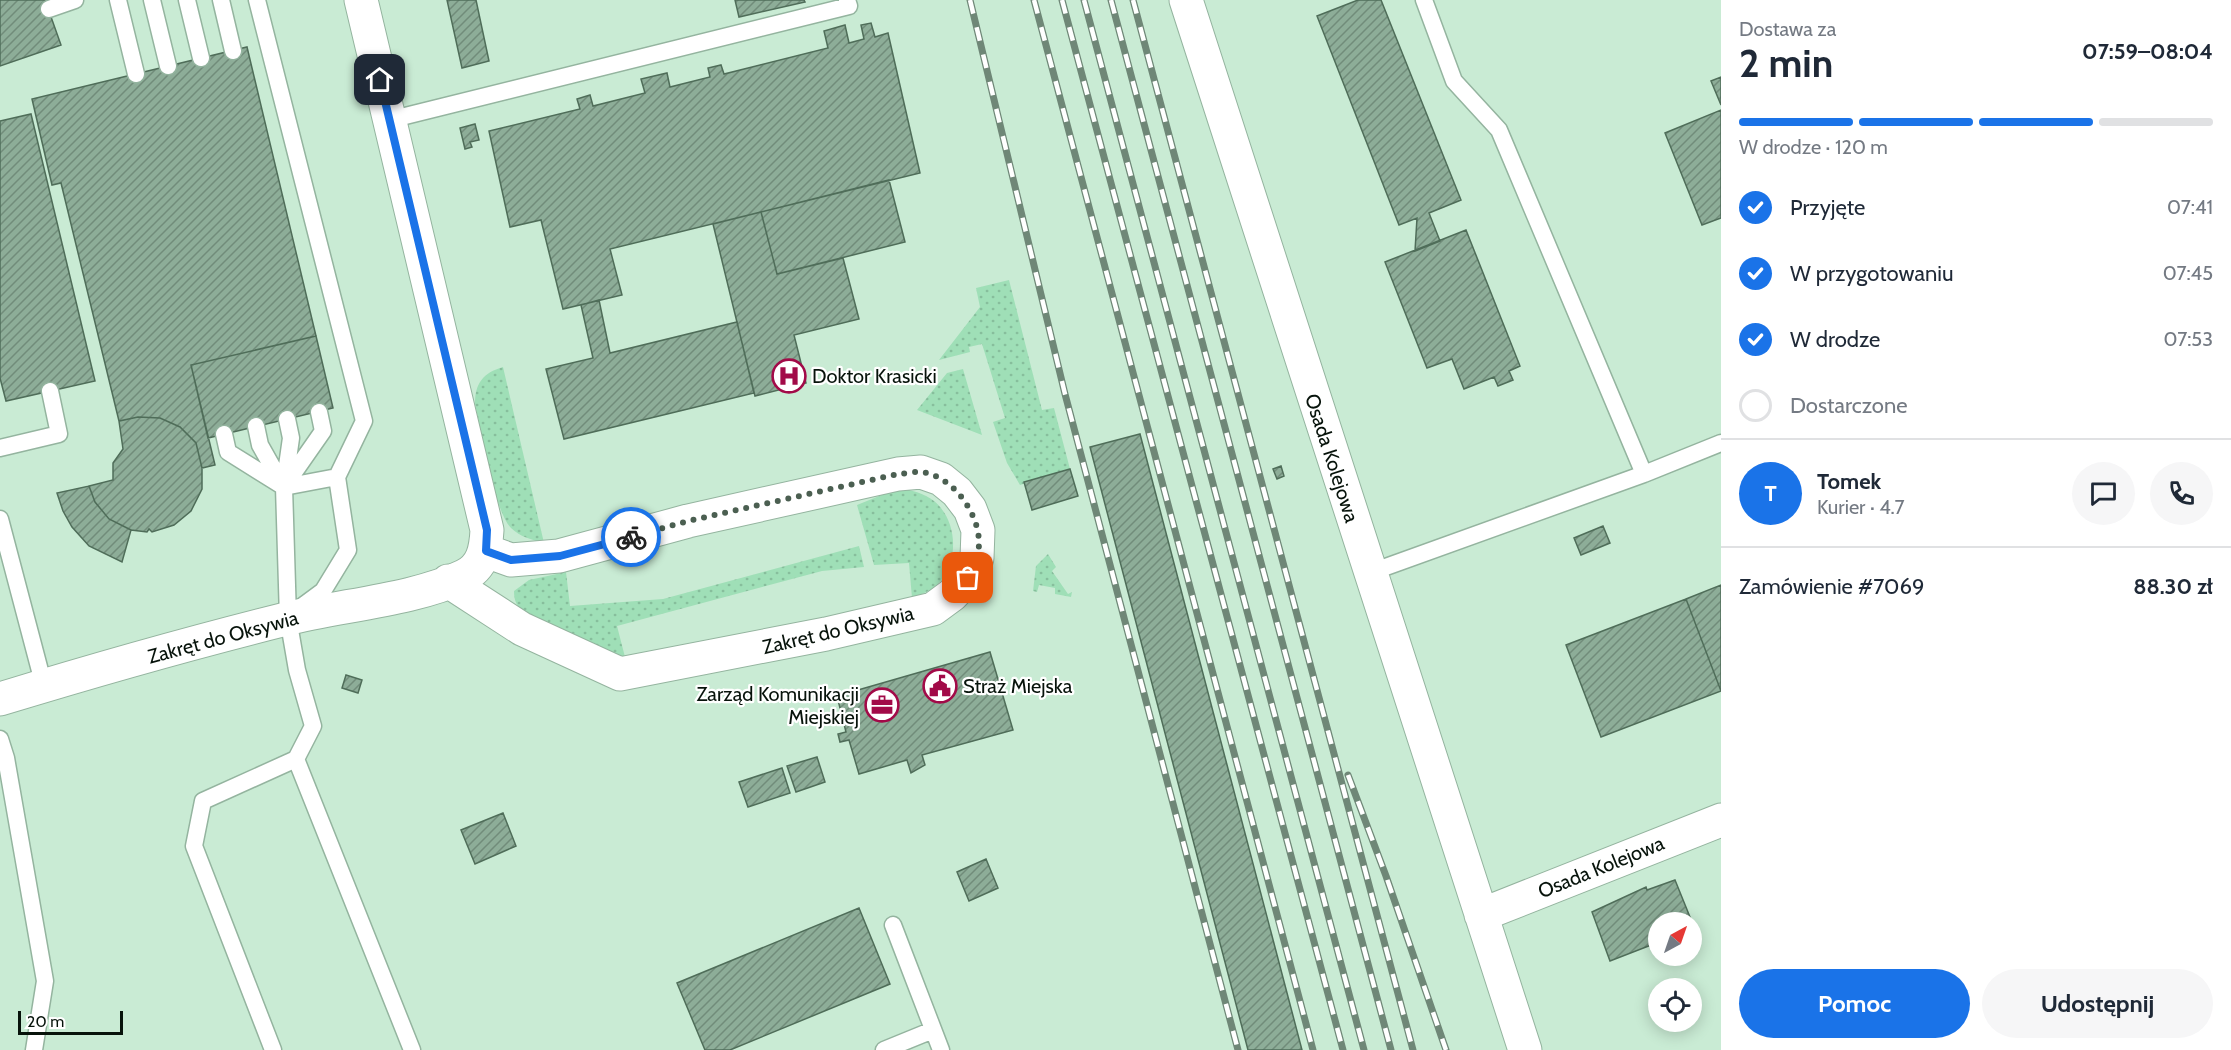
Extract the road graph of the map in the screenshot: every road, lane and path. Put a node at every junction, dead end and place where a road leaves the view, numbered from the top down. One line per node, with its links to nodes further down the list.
1 (75, 0): 11 (lane)
2 (118, 0): 15 (lane)
3 (152, 0): 14 (lane)
4 (187, 0): 13 (lane)
5 (221, 0): 12 (lane)
6 (257, 0): 25 (lane)
7 (361, 0): 16 (street)
8 (847, 0): 16 (lane)
9 (1186, 0): 29 (street, Osada Kolejowa)
10 (1424, 0): 24 (lane)
11 (49, 9)
12 (233, 51)
13 (201, 58)
14 (168, 66)
15 (136, 74)
16 (389, 120): 28 (street)
17 (50, 391): 23 (lane)
18 (319, 412): 26 (lane)
19 (287, 419): 26 (lane)
20 (256, 426): 26 (lane)
21 (224, 434): 26 (lane)
22 (1721, 443): 24 (lane)
23 (0, 448)
24 (1644, 474): 29 (lane)
25 (337, 477): 26 (lane); 31 (lane)
26 (284, 487): 31 (lane)
27 (0, 519): 32 (lane)
28 (486, 551): 30 (street, Zakręt do Oksywia); 30 (street, Zakręt do Oksywia)
29 (1369, 573): 37 (street, Osada Kolejowa)
30 (448, 581): 31 (street, Zakręt do Oksywia)
31 (288, 618): 32 (street, Zakręt do Oksywia); 35 (lane)
32 (44, 686): 33 (street, Zakręt do Oksywia)
33 (0, 699)
34 (0, 739): 40 (lane)
35 (296, 759): 41 (lane); 42 (lane)
36 (1721, 820): 37 (street, Osada Kolejowa)
37 (1481, 915): 45 (street, Osada Kolejowa)
38 (893, 925): 39 (lane)
39 (933, 1030): 43 (lane); 44 (lane)
40 (34, 1050)
41 (273, 1050)
42 (412, 1050)
43 (884, 1050)
44 (941, 1050)
45 (1525, 1050)

